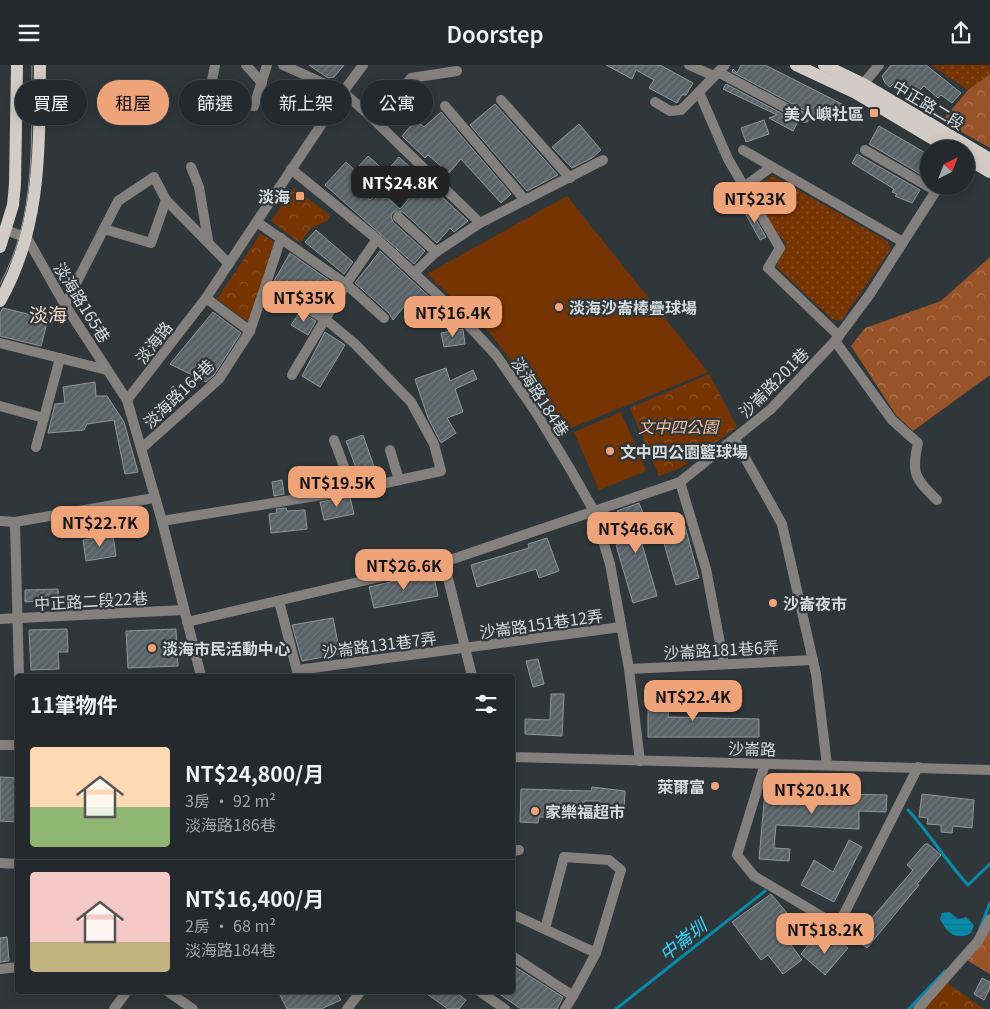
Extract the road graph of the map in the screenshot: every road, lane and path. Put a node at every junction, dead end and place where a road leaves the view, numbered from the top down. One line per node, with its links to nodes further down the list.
1 (17, 65): 50 (main road)
2 (40, 65): 51 (main road)
3 (216, 65): 19 (street)
4 (246, 65): 18 (street)
5 (267, 65): 14 (street)
6 (283, 65): 15 (street)
7 (363, 65): 17 (street, 淡海路)
8 (689, 65): 13 (street)
9 (796, 65): 20 (main road, 中正路二段)
10 (824, 65): 20 (main road, 中正路二段)
11 (880, 65): 20 (street)
12 (456, 71): 16 (street)
13 (719, 71): 21 (street); 27 (street)
14 (263, 80)
15 (316, 80)
16 (410, 80)
17 (351, 81)
18 (261, 82)
19 (261, 86)
20 (859, 89): 30 (main road, 中正路二段); 33 (main road, 中正路二段)
21 (698, 92): 24 (street); 42 (street)
22 (351, 99): 26 (street)
23 (501, 100): 40 (street)
24 (655, 102)
25 (445, 106): 45 (street)
26 (361, 108)
27 (805, 118)
28 (321, 125): 38 (street, 淡海路)
29 (379, 125): 48 (street)
30 (936, 140)
31 (743, 150): 37 (street)
32 (865, 150): 41 (street)
33 (990, 159)
34 (603, 160): 40 (street)
35 (975, 163): 39 (main road)
36 (191, 167): 54 (street)
37 (770, 167): 42 (street); 55 (street)
38 (291, 169): 47 (street, 淡海路); 53 (street, 淡海路184巷)
39 (990, 172)
40 (570, 178): 45 (street)
41 (920, 179)
42 (744, 187): 68 (street)
43 (933, 195): 55 (street, 沙崙路201巷)
44 (166, 200): 49 (street); 49 (street); 54 (street)
45 (525, 201): 48 (street)
46 (398, 217): 57 (street)
47 (257, 222): 52 (street); 58 (street, 淡海路)
48 (480, 223): 57 (street)
49 (104, 229): 64 (street)
50 (6, 230): 51 (street); 56 (main road)
51 (27, 238): 63 (main road); 64 (street, 淡海路165巷)
52 (280, 238): 60 (street, 淡海路164巷); 61 (street)
53 (377, 239): 59 (street, 淡海路184巷); 61 (street)
54 (208, 240): 58 (street)
55 (903, 242): 68 (street, 沙崙路201巷)
56 (0, 247)
57 (436, 253): 59 (street)
58 (229, 264): 62 (street, 淡海路)
59 (414, 273): 86 (street, 淡海路184巷)
60 (266, 284): 66 (street); 67 (street, 淡海路164巷)
61 (346, 284): 65 (street); 66 (street)
62 (206, 298): 67 (street); 73 (street, 淡海路)
63 (0, 301)
64 (65, 305): 71 (street, 淡海路165巷)
65 (384, 318)
66 (325, 319): 72 (street); 81 (street)
67 (250, 331): 79 (street, 淡海路164巷)
68 (837, 338): 77 (street, 沙崙路201巷); 85 (street)
69 (0, 343): 70 (street)
70 (60, 358): 71 (street); 75 (street)
71 (107, 370): 73 (street, 淡海路165巷)
72 (292, 375)
73 (127, 399): 79 (street)
74 (0, 406): 75 (street)
75 (44, 418): 78 (street)
76 (334, 440): 83 (street)
77 (735, 440): 82 (street); 98 (street, 沙崙路201巷)
78 (36, 447)
79 (142, 449): 84 (street)
80 (390, 450): 81 (street)
81 (399, 480): 83 (street)
82 (680, 481): 86 (street); 99 (street)
83 (353, 490): 88 (street)
84 (154, 498): 88 (street); 89 (street)
85 (937, 500)
86 (594, 511): 90 (street); 96 (street, 淡海路184巷)
87 (0, 521): 89 (street)
88 (162, 521): 92 (street)
89 (15, 522): 94 (street)
90 (444, 562): 91 (street); 97 (street)
91 (280, 601): 95 (street); 101 (street)
92 (184, 610): 94 (street, 中正路二段22巷); 95 (street)
93 (0, 619): 94 (street, 中正路二段22巷)
94 (18, 619): 102 (street)
95 (187, 622): 103 (street)
96 (621, 627): 97 (street, 沙崙路151巷12弄); 100 (street, 淡海路184巷)
97 (465, 649): 101 (street, 沙崙路131巷7弄); 104 (street)
98 (814, 660): 99 (street, 沙崙路181巷6弄); 110 (street, 沙崙路201巷)
99 (724, 664): 100 (street, 沙崙路181巷6弄)
100 (629, 669): 108 (street, 淡海路184巷)
101 (297, 673)
102 (19, 674)
103 (200, 674)
104 (471, 674)
105 (0, 745): 106 (street)
106 (15, 745)
107 (515, 757): 108 (street, 沙崙路)
108 (640, 761): 109 (street, 沙崙路)
109 (766, 764): 110 (street, 沙崙路); 111 (street)
110 (827, 765): 111 (street, 沙崙路)
111 (918, 767): 112 (street, 沙崙路)
112 (990, 770)
113 (0, 863): 114 (street)
114 (15, 864)
115 (515, 915): 117 (street)
116 (990, 919): 132 (street)
117 (545, 929): 118 (street); 118 (street)
118 (596, 953): 126 (street)
119 (515, 958): 126 (street)
120 (15, 967): 121 (street)
121 (0, 969)
122 (125, 994): 127 (street)
123 (171, 994): 128 (street)
124 (359, 994): 129 (street)
125 (483, 994): 130 (street)
126 (573, 996): 131 (street)
127 (114, 1009)
128 (193, 1009)
129 (347, 1009)
130 (505, 1009)
131 (566, 1009)
132 (918, 1009)

